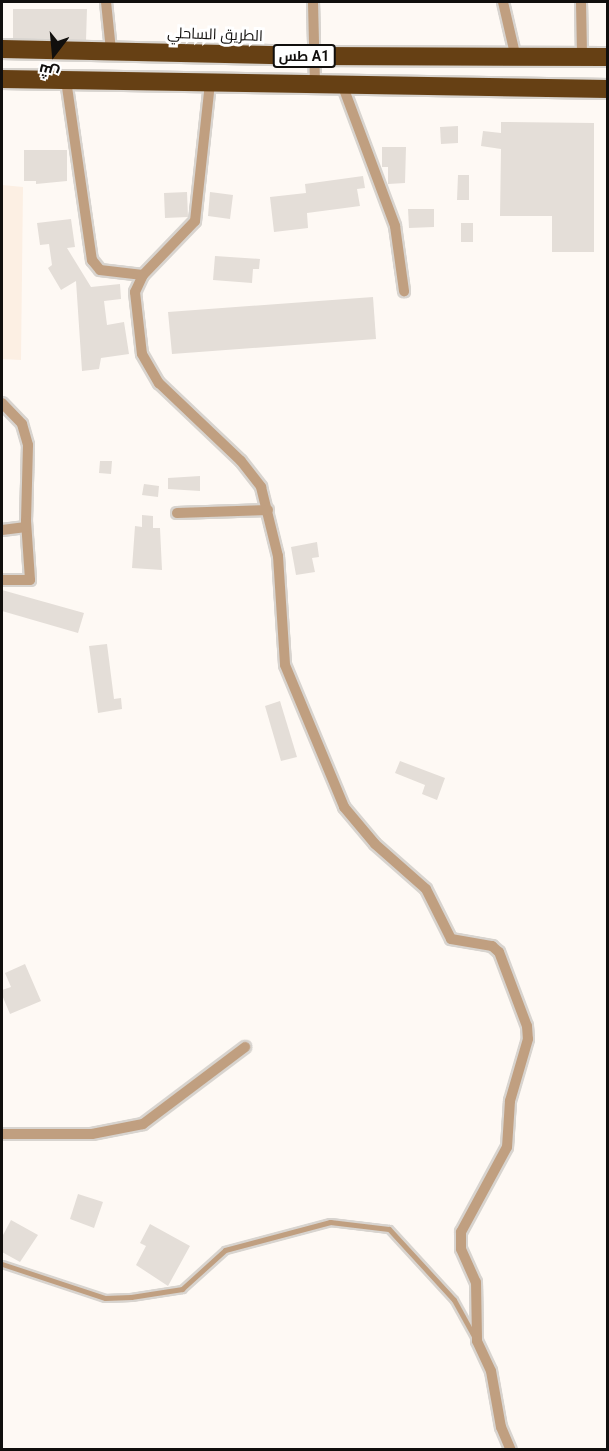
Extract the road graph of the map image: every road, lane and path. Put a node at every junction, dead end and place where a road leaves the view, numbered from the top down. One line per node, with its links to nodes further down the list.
1 (106, 2): 6 (street)
2 (313, 2): 8 (street)
3 (503, 2): 7 (street)
4 (581, 2): 9 (street)
5 (2, 49): 6 (highway, الطريق الساحلي / طس A1)
6 (111, 50): 8 (highway, الطريق الساحلي / طس A1)
7 (515, 54): 8 (highway, الطريق الساحلي / طس A1); 9 (highway, الطريق الساحلي / طس A1)
8 (315, 56): 14 (street)
9 (582, 56): 10 (highway, الطريق الساحلي / طس A1)
10 (608, 57)
11 (2, 79): 12 (highway, طس A1)
12 (66, 80): 13 (highway, طس A1); 17 (street)
13 (210, 82): 14 (highway, طس A1); 17 (street)
14 (315, 84): 15 (highway, طس A1)
15 (342, 84): 16 (highway, طس A1); 18 (street)
16 (608, 89)
17 (142, 275): 20 (street)
18 (404, 291)
19 (2, 403): 22 (street)
20 (268, 510): 21 (street); 28 (street)
21 (177, 513)
22 (26, 521): 23 (street); 24 (street)
23 (2, 530)
24 (2, 580)
25 (245, 1047): 26 (street)
26 (2, 1134)
27 (2, 1264): 28 (lane)
28 (477, 1341): 29 (street)
29 (511, 1449)

